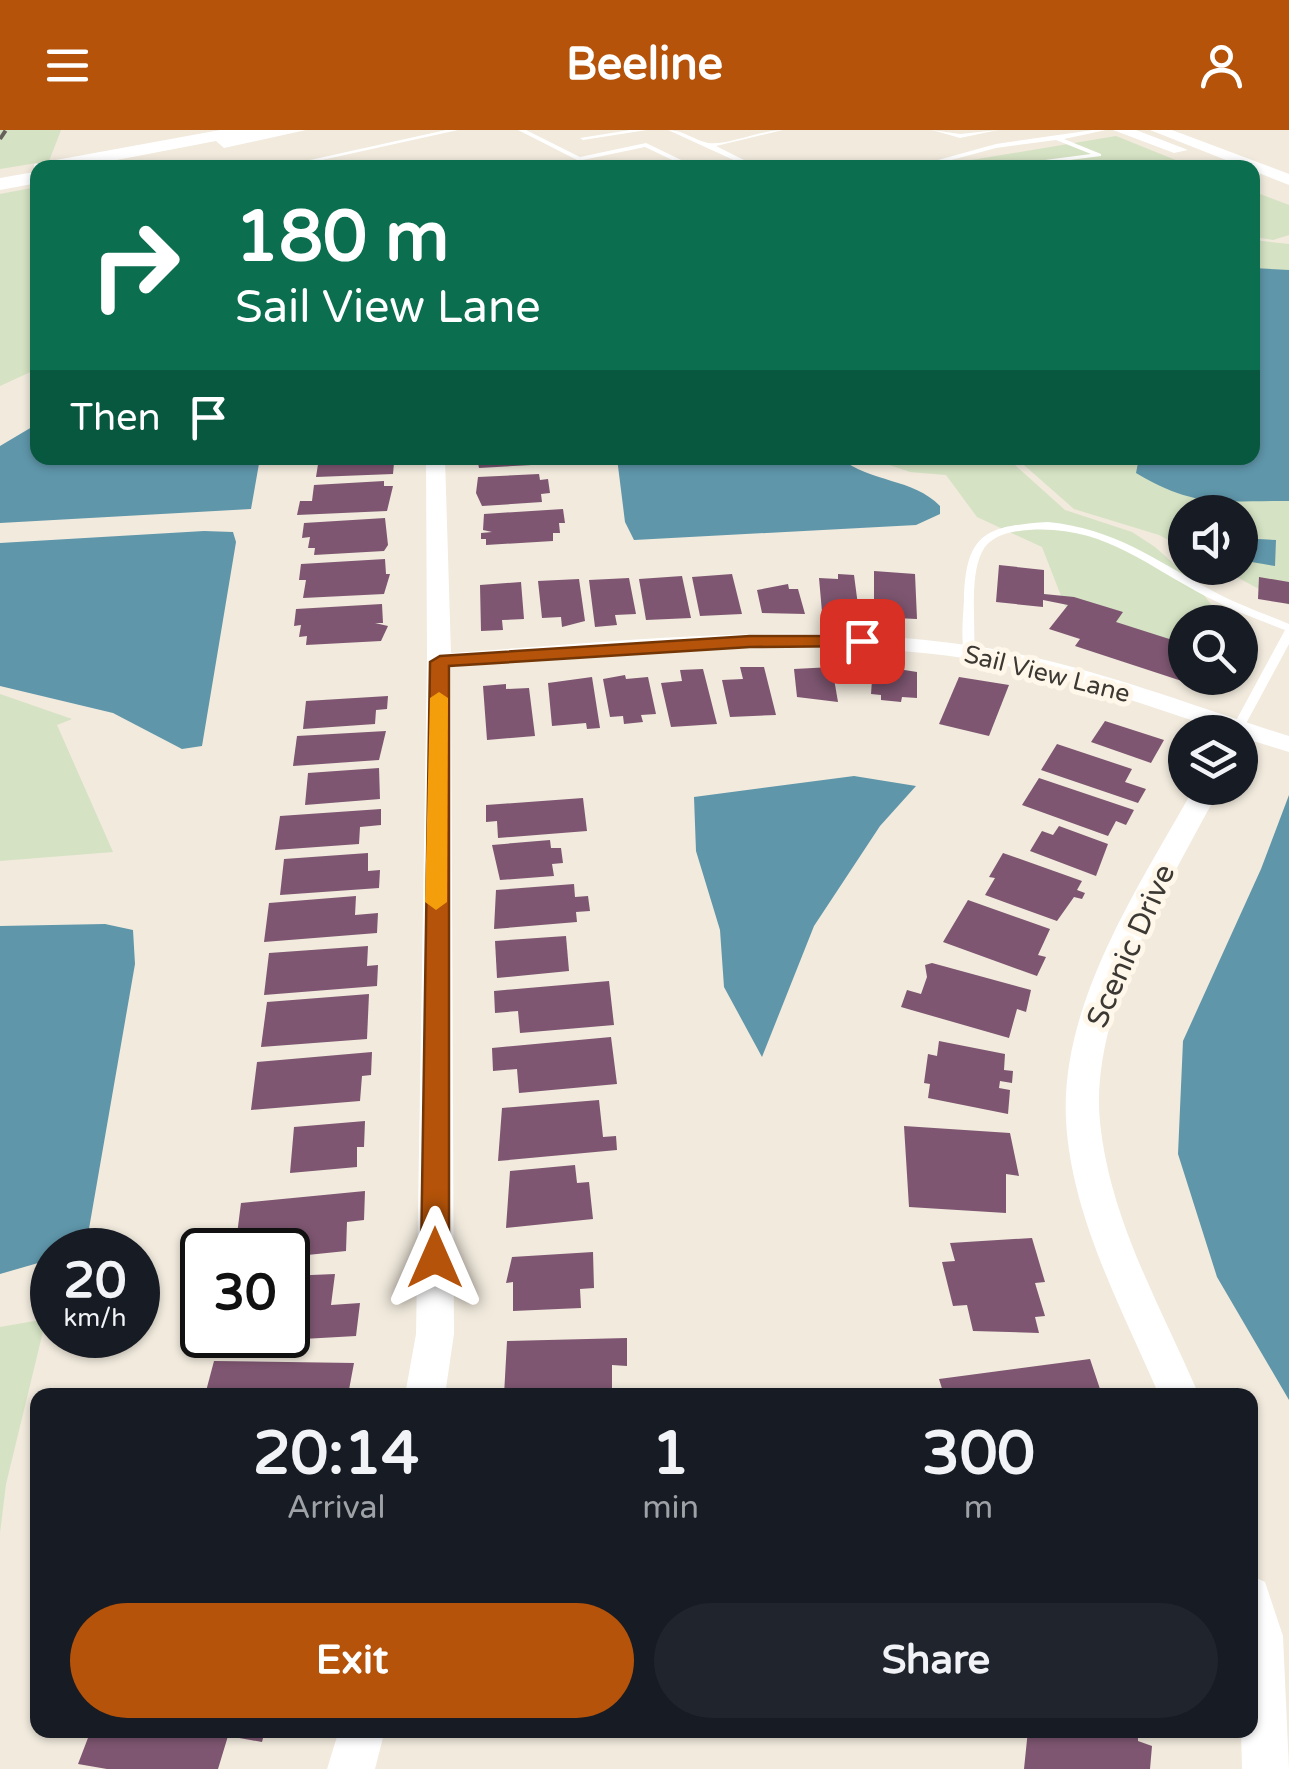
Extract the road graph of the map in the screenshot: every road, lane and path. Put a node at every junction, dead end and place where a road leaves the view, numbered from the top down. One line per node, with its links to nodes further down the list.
1 (249, 130): 21 (main road)
2 (297, 130): 22 (main road)
3 (456, 130): 23 (lane)
4 (522, 130): 24 (lane)
5 (568, 130): 18 (lane)
6 (644, 130): 16 (lane)
7 (672, 130): 19 (lane)
8 (780, 130): 19 (lane)
9 (936, 130): 10 (lane)
10 (995, 130)
11 (1033, 130): 17 (lane)
12 (1072, 130): 17 (lane)
13 (1102, 130): 17 (lane)
14 (1121, 130): 30 (street)
15 (1158, 130): 31 (street)
16 (626, 131): 18 (lane)
17 (1060, 137): 28 (lane); 29 (lane)
18 (583, 138): 20 (lane)
19 (710, 146): 27 (lane)
20 (612, 152): 25 (lane); 26 (lane)
21 (83, 160)
22 (135, 160)
23 (314, 160)
24 (575, 160)
25 (592, 160)
26 (677, 160)
27 (739, 160)
28 (943, 160)
29 (1056, 160)
30 (1207, 160)
31 (1237, 160)
32 (1260, 169): 37 (street)
33 (30, 170): 34 (main road)
34 (0, 175)
35 (30, 179): 38 (main road)
36 (1260, 180): 39 (street)
37 (1289, 180)
38 (0, 184)
39 (1289, 192)
40 (435, 465): 43 (street)
41 (1289, 630): 42 (lane); 45 (lane)
42 (968, 652): 43 (street, Sail View Lane); 44 (street, Sail View Lane)
43 (440, 662): 49 (street)
44 (1193, 715)
45 (1245, 715)
46 (1258, 736): 47 (street, Sail View Lane)
47 (1289, 744)
48 (1198, 805): 50 (street, Scenic Drive)
49 (427, 1388)
50 (1176, 1388)
51 (1258, 1625): 54 (street)
52 (360, 1738): 53 (street)
53 (351, 1769)
54 (1266, 1769)

